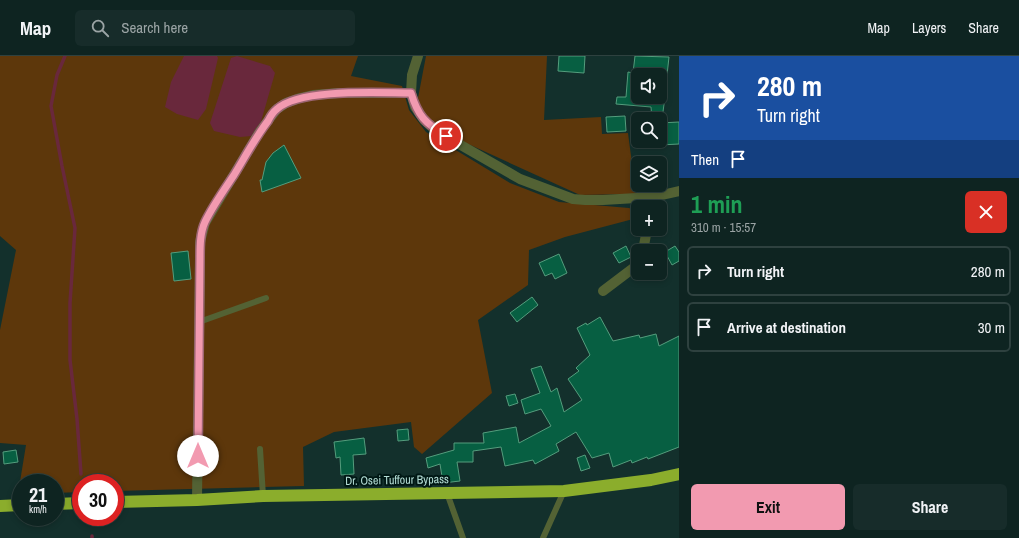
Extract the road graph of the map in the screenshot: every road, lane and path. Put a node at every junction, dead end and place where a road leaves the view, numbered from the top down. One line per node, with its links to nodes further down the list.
1 (418, 56): 2 (street)
2 (411, 93): 5 (street); 9 (street)
3 (679, 191): 4 (street)
4 (657, 200)
5 (631, 201)
6 (631, 270): 7 (street)
7 (603, 291)
8 (266, 298): 9 (lane)
9 (199, 322): 15 (street)
10 (260, 449): 14 (lane)
11 (679, 474): 12 (highway, Dr. Osei Tuffour Bypass)
12 (564, 491): 13 (highway, Dr. Osei Tuffour Bypass); 20 (lane)
13 (447, 493): 14 (highway, Dr. Osei Tuffour Bypass); 19 (lane)
14 (263, 496): 15 (highway, Dr. Osei Tuffour Bypass)
15 (197, 500): 16 (highway, Dr. Osei Tuffour Bypass)
16 (124, 502)
17 (12, 505): 18 (highway)
18 (0, 506)
19 (463, 538)
20 (542, 538)

